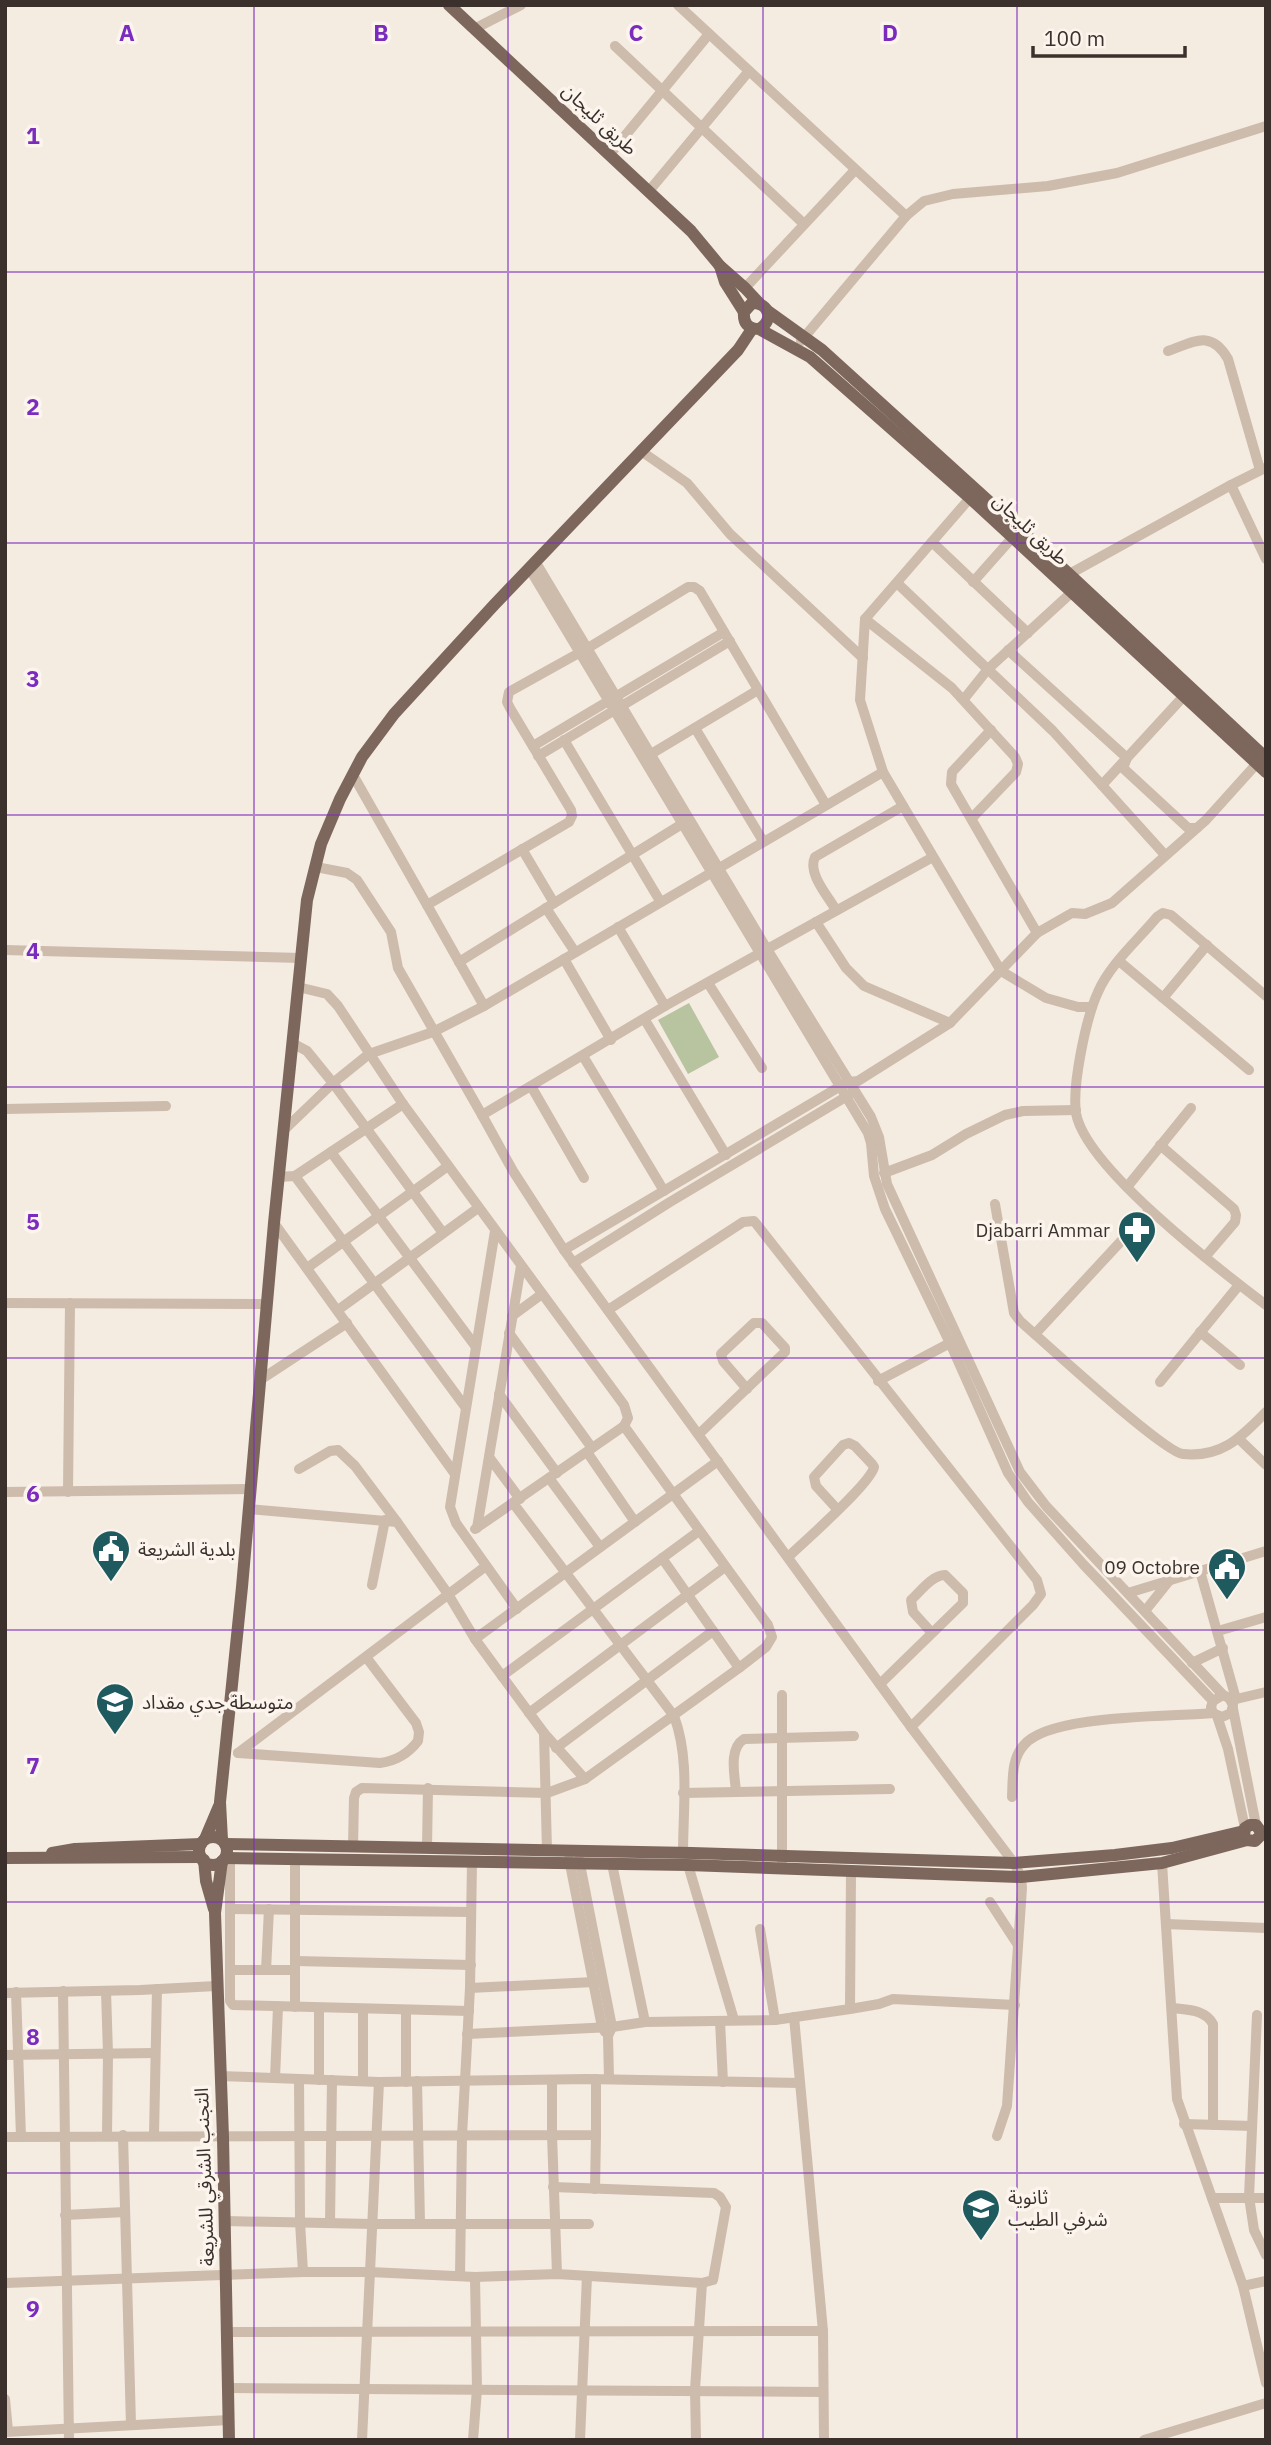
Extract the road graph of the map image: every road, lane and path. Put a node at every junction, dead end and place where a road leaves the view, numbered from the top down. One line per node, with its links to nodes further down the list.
1 (449, 5): 4 (main road, طريق ثليجان)
2 (522, 5): 4 (street)
3 (678, 5): 5 (street)
4 (474, 29): 11 (main road, طريق ثليجان)
5 (709, 34): 7 (street); 8 (street)
6 (615, 46): 8 (street)
7 (749, 71): 10 (street); 12 (street)
8 (663, 90): 10 (street); 11 (street)
9 (1266, 126): 14 (street)
10 (703, 128): 13 (street); 15 (street)
11 (610, 154): 13 (main road, طريق ثليجان)
12 (855, 170): 14 (street); 15 (street)
13 (649, 191): 16 (main road, طريق ثليجان)
14 (905, 216): 21 (street)
15 (804, 224): 17 (street)
16 (720, 266): 17 (main road, طريق ثليجان); 19 (main road, طريق ثليجان)
17 (745, 288): 18 (main road, طريق ثليجان)
18 (764, 308): 19 (main road); 20 (main road); 21 (main road, طريق ثليجان)
19 (744, 312): 20 (main road)
20 (756, 329): 21 (main road, طريق ثليجان); 23 (main road)
21 (801, 343): 26 (main road, طريق ثليجان); 31 (main road, طريق ثليجان)
22 (1168, 351): 24 (street)
23 (641, 451): 30 (main road); 40 (street)
24 (1263, 469): 25 (street)
25 (1231, 485): 29 (street); 31 (street)
26 (970, 498): 27 (main road, طريق ثليجان); 28 (street)
27 (1012, 538): 31 (main road, طريق ثليجان); 32 (street)
28 (932, 542): 32 (street); 33 (street)
29 (1266, 558)
30 (532, 564): 38 (street); 54 (main road)
31 (1063, 577): 34 (main road, طريق ثليجان); 52 (main road, طريق ثليجان)
32 (973, 582): 36 (street)
33 (897, 583): 35 (street); 41 (street)
34 (1071, 593): 36 (street); 43 (main road, طريق ثليجان)
35 (865, 619): 40 (street); 44 (street)
36 (1028, 633): 39 (street)
37 (727, 636): 38 (street); 42 (street); 45 (street)
38 (584, 650): 45 (street); 49 (street)
39 (1008, 650): 41 (street); 51 (street)
40 (863, 658): 53 (street)
41 (988, 669): 44 (street); 55 (street)
42 (758, 690): 46 (street); 56 (street)
43 (1183, 697): 51 (street); 52 (main road, طريق ثليجان)
44 (964, 699): 47 (street)
45 (615, 703): 48 (street); 49 (street); 50 (street); 59 (street)
46 (695, 728): 50 (street); 61 (street)
47 (991, 730): 58 (street); 58 (street)
48 (564, 740): 49 (street); 63 (street)
49 (536, 751): 62 (street)
50 (651, 754): 67 (street)
51 (1127, 758): 55 (street); 60 (street)
52 (1263, 762): 60 (street)
53 (883, 772): 56 (street); 57 (street)
54 (353, 775): 66 (main road); 69 (street)
55 (1102, 785): 64 (street)
56 (826, 805): 61 (street)
57 (903, 806): 65 (street); 71 (street)
58 (972, 818): 74 (street)
59 (682, 824): 63 (street); 67 (street)
60 (1197, 828): 64 (street)
61 (763, 841): 67 (street)
62 (522, 849): 69 (street); 70 (street)
63 (632, 855): 68 (street); 70 (street)
64 (1165, 855): 74 (street)
65 (933, 857): 71 (street); 83 (street)
66 (316, 867): 79 (main road); 93 (street)
67 (714, 869): 68 (street); 77 (street)
68 (660, 901): 73 (street)
69 (427, 905): 82 (street)
70 (550, 905): 78 (street); 82 (street)
71 (836, 910): 72 (street)
72 (816, 922): 77 (street); 92 (street)
73 (618, 927): 78 (street); 89 (street)
74 (1037, 933): 83 (street)
75 (1207, 946): 81 (street); 86 (street); 87 (street)
76 (5, 950): 79 (street)
77 (763, 951): 84 (street); 101 (street)
78 (575, 952): 80 (street)
79 (301, 958): 85 (main road)
80 (564, 959): 88 (street); 94 (street)
81 (1119, 961): 87 (street); 90 (street)
82 (460, 962): 88 (street)
83 (1001, 971): 90 (street); 92 (street)
84 (708, 983): 89 (street); 98 (street)
85 (298, 987): 95 (main road); 96 (street)
86 (1266, 996)
87 (1163, 998): 99 (street)
88 (484, 1006): 93 (street)
89 (665, 1006): 91 (street)
90 (1093, 1007): 108 (street)
91 (645, 1020): 94 (street); 114 (street)
92 (950, 1023): 101 (street)
93 (433, 1032): 96 (street); 109 (street)
94 (611, 1040): 97 (street)
95 (292, 1043): 100 (street); 111 (main road)
96 (369, 1054): 100 (street); 104 (street)
97 (583, 1056): 102 (street); 122 (street)
98 (762, 1069)
99 (1249, 1070)
100 (333, 1083): 110 (street); 111 (street)
101 (849, 1083): 103 (street); 103 (street); 114 (street)
102 (531, 1086): 109 (street); 119 (street)
103 (850, 1095): 116 (street); 134 (street); 151 (street)
104 (403, 1104): 110 (street); 115 (street)
105 (166, 1106): 107 (street)
106 (1191, 1108): 112 (street)
107 (5, 1109)
108 (1076, 1110): 116 (street); 120 (street)
109 (482, 1115): 131 (street)
110 (366, 1129): 113 (street); 121 (street)
111 (283, 1131): 118 (main road)
112 (1160, 1145): 120 (street); 132 (street)
113 (331, 1152): 117 (street); 126 (street)
114 (726, 1155): 122 (street)
115 (448, 1166): 121 (street); 124 (street)
116 (884, 1173): 194 (street)
117 (295, 1176): 118 (street); 130 (street)
118 (278, 1177): 127 (main road)
119 (584, 1178)
120 (1127, 1187): 125 (street)
121 (412, 1191): 126 (street); 129 (street)
122 (664, 1191): 131 (street)
123 (995, 1204): 150 (street)
124 (478, 1208): 128 (street); 129 (street)
125 (1150, 1210): 132 (street); 150 (street)
126 (378, 1217): 130 (street); 133 (street)
127 (274, 1223): 136 (street); 142 (main road)
128 (495, 1231): 135 (street); 152 (street)
129 (443, 1233): 133 (street)
130 (344, 1242): 136 (street); 137 (street)
131 (564, 1250): 134 (street)
132 (1205, 1256): 138 (street)
133 (409, 1259): 137 (street); 152 (street)
134 (573, 1263): 145 (street)
135 (521, 1266): 139 (street); 146 (street)
136 (307, 1268): 144 (street)
137 (374, 1284): 144 (street); 159 (street)
138 (1239, 1285): 143 (street); 148 (street)
139 (542, 1294): 146 (street); 161 (street)
140 (5, 1303): 141 (street)
141 (71, 1303): 142 (street); 173 (street)
142 (266, 1304): 154 (main road)
143 (1266, 1305)
144 (338, 1310): 147 (street)
145 (608, 1310): 155 (street); 162 (street)
146 (512, 1316): 149 (street)
147 (348, 1323): 154 (street); 169 (street)
148 (1200, 1332): 153 (street); 156 (street)
149 (509, 1334): 158 (street); 164 (street)
150 (1035, 1334): 163 (street)
151 (950, 1343): 155 (street); 215 (street)
152 (476, 1347): 159 (street)
153 (1240, 1365)
154 (260, 1380): 171 (main road)
155 (878, 1381): 220 (street)
156 (1160, 1382)
157 (747, 1389): 157 (street); 162 (street)
158 (499, 1394): 165 (street); 170 (street)
159 (466, 1408): 169 (street)
160 (1266, 1412): 163 (street)
161 (624, 1426): 164 (street); 174 (street)
162 (699, 1434): 166 (street)
163 (1239, 1439): 167 (street)
164 (589, 1450): 170 (street); 180 (street)
165 (489, 1457): 175 (street); 181 (street)
166 (718, 1461): 174 (street); 186 (street)
167 (1266, 1465)
168 (299, 1469): 179 (street)
169 (455, 1474): 183 (street)
170 (553, 1475): 175 (street); 184 (street)
171 (250, 1489): 173 (street); 176 (main road)
172 (5, 1492): 173 (street)
173 (68, 1492)
174 (672, 1494): 180 (street); 182 (street)
175 (517, 1501): 181 (street); 191 (street)
176 (248, 1509): 178 (street); 225 (main road)
177 (837, 1509): 177 (street); 186 (street)
178 (385, 1520): 179 (street); 193 (street)
179 (397, 1521): 195 (street)
180 (635, 1521): 184 (street)
181 (477, 1528): 183 (street)
182 (699, 1531): 187 (street); 189 (street)
183 (466, 1536): 188 (street)
184 (600, 1547): 191 (street)
185 (1266, 1551): 190 (street)
186 (788, 1557): 212 (street)
187 (662, 1558): 196 (street); 197 (street)
188 (486, 1566): 195 (street); 198 (street)
189 (725, 1567): 196 (street); 209 (street)
190 (1200, 1571): 192 (street); 202 (street)
191 (567, 1572): 197 (street); 198 (street)
192 (1169, 1581): 194 (street); 199 (street)
193 (372, 1586)
194 (1128, 1593): 199 (street)
195 (449, 1594): 204 (street); 207 (street)
196 (688, 1594): 201 (street); 205 (street)
197 (594, 1607): 205 (street); 210 (street)
198 (517, 1609): 204 (street)
199 (1145, 1611): 208 (street)
200 (1266, 1617): 202 (street)
201 (713, 1631): 209 (street); 211 (street)
202 (1218, 1631): 206 (street)
203 (932, 1633): 203 (street); 212 (street)
204 (475, 1639): 210 (street)
205 (621, 1644): 211 (street); 217 (street)
206 (1223, 1648): 208 (street); 216 (street)
207 (366, 1657): 225 (street); 225 (street)
208 (1192, 1663): 216 (street)
209 (739, 1668): 219 (street)
210 (502, 1676): 217 (street)
211 (645, 1680): 219 (street); 224 (street)
212 (880, 1684): 220 (street)
213 (1266, 1692): 216 (street)
214 (782, 1695): 223 (street)
215 (1213, 1701): 216 (street); 218 (street)
216 (1231, 1701): 218 (street); 235 (street)
217 (528, 1713): 221 (street)
218 (1215, 1714): 233 (street); 235 (street)
219 (674, 1716): 226 (street); 232 (street)
220 (911, 1727): 248 (street)
221 (544, 1733): 224 (street); 231 (street)
222 (855, 1736): 223 (street)
223 (782, 1737): 229 (street); 230 (street)
224 (556, 1748): 226 (street)
225 (232, 1753): 234 (main road)
226 (585, 1779): 231 (street)
227 (428, 1788): 231 (street); 237 (street); 238 (street)
228 (890, 1789): 229 (street)
229 (782, 1791): 230 (street); 247 (street)
230 (736, 1792): 232 (street)
231 (547, 1793): 240 (street)
232 (683, 1793): 245 (street)
233 (1012, 1797)
234 (220, 1802): 236 (main road, التجنب الشرقي للشريعة); 239 (main road)
235 (1253, 1831): 248 (main road); 249 (main road)
236 (224, 1842): 237 (main road); 239 (main road); 243 (main road, التجنب الشرقي للشريعة)
237 (353, 1847): 238 (main road)
238 (427, 1848): 240 (main road)
239 (203, 1850): 242 (main road); 243 (main road); 258 (main road, التجنب الشرقي للشريعة)
240 (547, 1851): 241 (main road)
241 (574, 1857): 245 (main road); 246 (main road); 250 (main road); 267 (street); 289 (street)
242 (5, 1858)
243 (226, 1859): 244 (main road); 254 (street); 258 (main road, التجنب الشرقي للشريعة)
244 (295, 1859): 246 (main road); 256 (street)
245 (686, 1859): 247 (main road); 250 (main road); 287 (street)
246 (472, 1862): 257 (street)
247 (782, 1862): 248 (main road); 251 (main road)
248 (1014, 1863): 252 (street)
249 (1162, 1863): 252 (main road); 259 (street)
250 (612, 1864): 288 (street)
251 (851, 1871): 252 (main road); 280 (street)
252 (1021, 1877): 262 (street)
253 (990, 1902): 262 (street)
254 (230, 1909): 255 (street); 265 (street)
255 (269, 1909): 256 (street); 266 (street)
256 (296, 1909): 257 (street); 264 (street)
257 (471, 1912): 263 (street)
258 (215, 1913): 268 (main road, التجنب الشرقي للشريعة)
259 (1166, 1924): 260 (street); 278 (street)
260 (1266, 1928)
261 (760, 1929): 285 (street)
262 (1019, 1946): 274 (street)
263 (471, 1965): 264 (street); 269 (street)
264 (295, 1966): 266 (street); 276 (street)
265 (230, 1970): 266 (street); 275 (street)
266 (266, 1970)
267 (594, 1982): 269 (street); 289 (street)
268 (216, 1986): 270 (street); 296 (main road, التجنب الشرقي للشريعة)
269 (470, 1988): 282 (street)
270 (157, 1989): 271 (street); 291 (street)
271 (106, 1991): 273 (street); 293 (street)
272 (11, 1992): 273 (street); 295 (street)
273 (63, 1992): 292 (street)
274 (1015, 2005): 280 (street); 326 (street)
275 (278, 2007): 276 (street); 297 (street)
276 (295, 2007): 277 (street)
277 (319, 2008): 279 (street); 301 (street)
278 (1172, 2008): 312 (street); 313 (street)
279 (363, 2009): 281 (street); 304 (street)
280 (850, 2009): 284 (street)
281 (406, 2010): 282 (street); 307 (street)
282 (469, 2011): 290 (street)
283 (1257, 2015): 310 (street)
284 (794, 2017): 285 (street); 309 (street)
285 (775, 2020): 287 (street)
286 (720, 2021): 287 (street); 288 (street); 308 (street)
287 (734, 2021)
288 (645, 2022): 289 (street)
289 (608, 2030): 290 (street); 300 (street)
290 (467, 2034): 305 (street)
291 (155, 2053): 293 (street); 317 (street)
292 (64, 2054): 293 (street); 295 (street); 320 (street)
293 (108, 2054): 315 (street)
294 (5, 2055): 295 (street)
295 (19, 2055): 328 (street)
296 (220, 2076): 297 (street); 329 (main road, التجنب الشرقي للشريعة)
297 (275, 2078): 298 (street)
298 (299, 2079): 301 (street); 321 (street)
299 (596, 2079): 300 (street); 303 (street); 319 (street)
300 (608, 2079): 308 (street)
301 (319, 2080): 302 (street)
302 (332, 2080): 304 (street); 322 (street)
303 (552, 2080): 305 (street); 318 (street)
304 (363, 2081): 306 (street)
305 (464, 2081): 307 (street); 325 (street)
306 (379, 2082): 307 (street); 323 (street)
307 (412, 2082): 324 (street)
308 (723, 2082): 309 (street)
309 (800, 2083): 360 (street)
310 (1254, 2089): 311 (street); 314 (street)
311 (1266, 2092)
312 (1184, 2124): 313 (street); 333 (street)
313 (1213, 2125): 314 (street)
314 (1252, 2126): 332 (street)
315 (107, 2135): 316 (street); 320 (street)
316 (123, 2135): 317 (street); 335 (street)
317 (154, 2135): 329 (street)
318 (552, 2135): 319 (street); 325 (street); 330 (street)
319 (596, 2135): 331 (street)
320 (63, 2136): 328 (street); 336 (street)
321 (299, 2136): 322 (street); 329 (street); 338 (street)
322 (330, 2136): 323 (street); 339 (street)
323 (377, 2136): 324 (street); 340 (street)
324 (420, 2136): 325 (street); 341 (street)
325 (462, 2136): 342 (street)
326 (996, 2136)
327 (5, 2137): 328 (street)
328 (21, 2137)
329 (223, 2137): 337 (main road, التجنب الشرقي للشريعة)
330 (553, 2187): 331 (street); 343 (street)
331 (595, 2189): 357 (street)
332 (1249, 2197): 333 (street); 334 (street); 345 (street)
333 (1212, 2198): 358 (street)
334 (1266, 2198)
335 (125, 2212): 336 (street); 353 (street)
336 (65, 2215): 354 (street)
337 (225, 2221): 338 (street); 349 (main road, التجنب الشرقي للشريعة)
338 (300, 2222): 339 (street); 346 (street)
339 (330, 2222): 340 (street)
340 (372, 2224): 341 (street); 347 (street)
341 (420, 2224): 342 (street)
342 (461, 2224): 343 (street); 350 (street)
343 (555, 2224): 344 (street); 348 (street)
344 (589, 2224)
345 (1266, 2255)
346 (303, 2272): 347 (street); 349 (street)
347 (370, 2272): 350 (street); 359 (street)
348 (557, 2274): 351 (street); 352 (street)
349 (227, 2276): 353 (street); 361 (main road, التجنب الشرقي للشريعة)
350 (460, 2276): 352 (street)
351 (587, 2276): 357 (street); 363 (street)
352 (475, 2277): 362 (street)
353 (127, 2279): 354 (street); 375 (street)
354 (67, 2281): 356 (street); 376 (street)
355 (1266, 2281): 358 (street)
356 (5, 2283)
357 (702, 2283): 364 (street)
358 (1243, 2286): 365 (street)
359 (367, 2330): 361 (street); 362 (street); 367 (street)
360 (823, 2331): 364 (street); 371 (street)
361 (226, 2332): 366 (main road, التجنب الشرقي للشريعة)
362 (475, 2332): 363 (street); 368 (street)
363 (586, 2332): 364 (street); 369 (street)
364 (697, 2332): 370 (street)
365 (1266, 2383)
366 (228, 2388): 367 (street); 374 (main road, التجنب الشرقي للشريعة)
367 (364, 2389): 368 (street); 380 (street)
368 (477, 2389): 369 (street); 381 (street)
369 (584, 2389): 370 (street); 382 (street)
370 (695, 2390): 371 (street); 383 (street)
371 (823, 2392): 384 (street)
372 (5, 2399): 377 (street)
373 (1266, 2403): 385 (street)
374 (229, 2420): 375 (street); 379 (main road, التجنب الشرقي للشريعة)
375 (131, 2425): 376 (street)
376 (69, 2428): 377 (street); 378 (street)
377 (7, 2431)
378 (69, 2440)
379 (229, 2440)
380 (362, 2440)
381 (473, 2440)
382 (580, 2440)
383 (696, 2440)
384 (824, 2440)
385 (1144, 2440)

